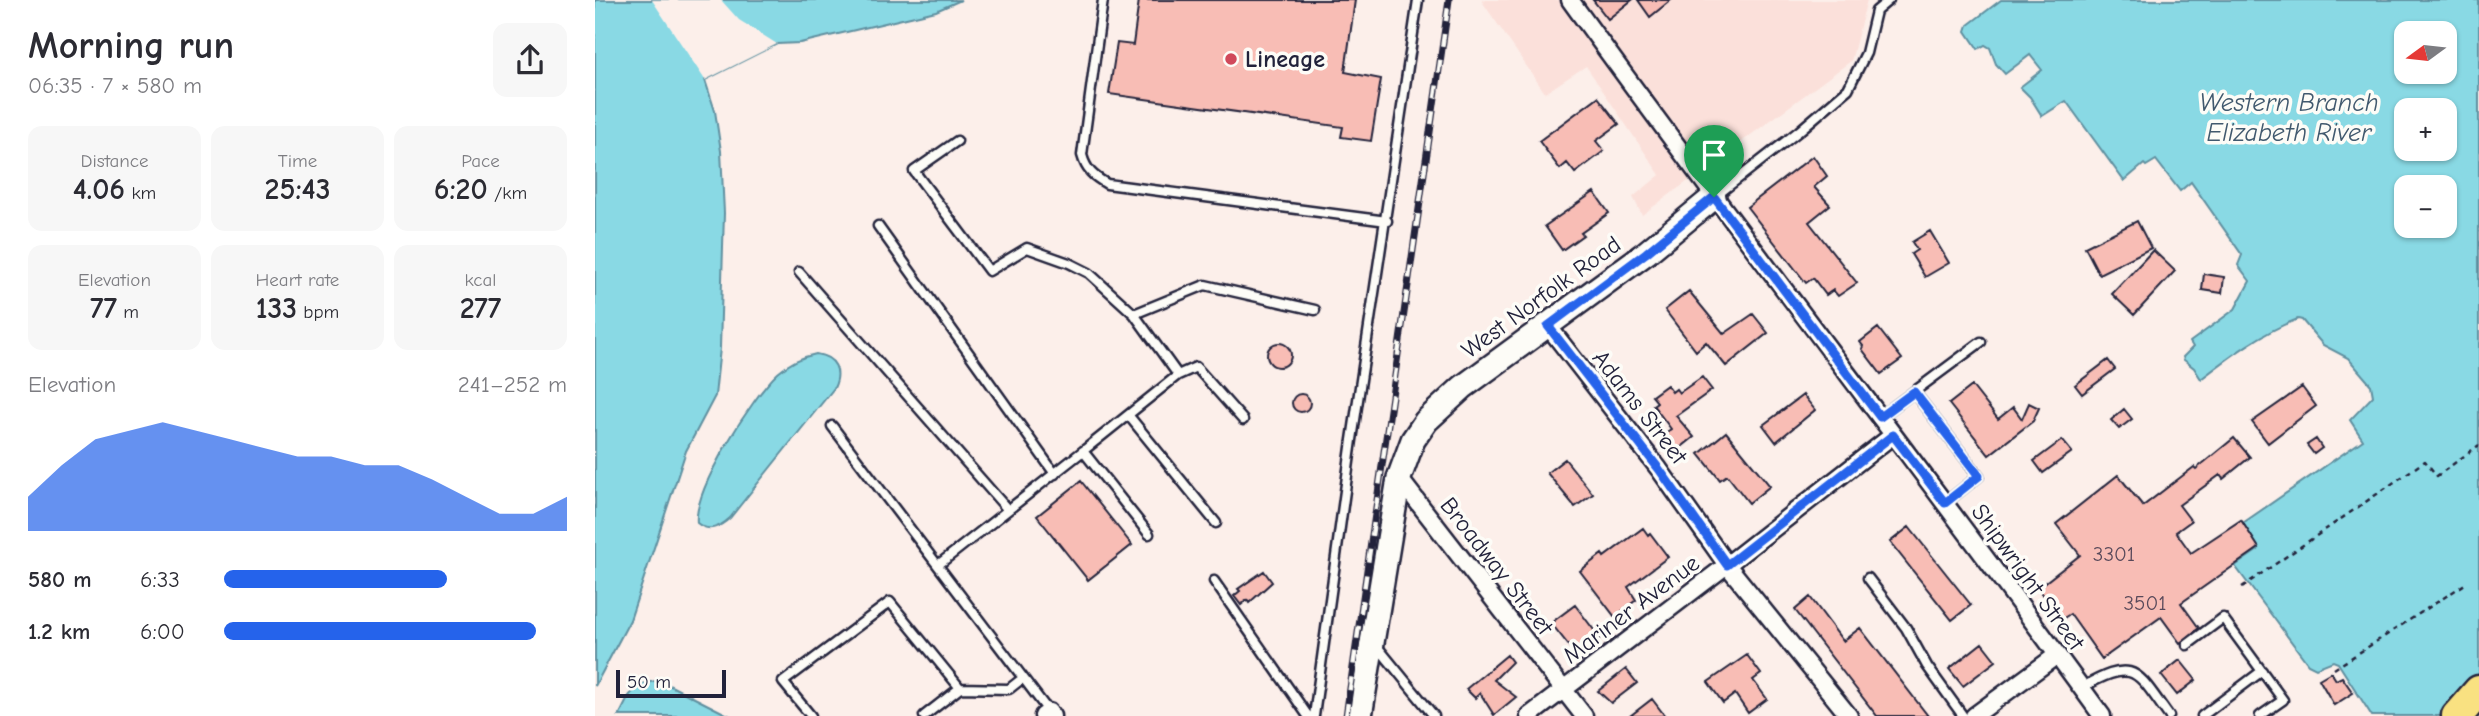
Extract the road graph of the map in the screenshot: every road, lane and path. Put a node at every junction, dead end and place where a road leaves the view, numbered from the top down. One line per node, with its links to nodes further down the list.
1 (1103, 0): 7 (lane)
2 (1418, 0): 7 (lane)
3 (1570, 0): 6 (street, Shipwright Street)
4 (1889, 0): 6 (lane, West Norfolk Road)
5 (957, 141): 11 (lane)
6 (1714, 197): 12 (street, West Norfolk Road); 17 (street, Shipwright Street)
7 (1387, 220): 49 (lane)
8 (878, 226): 23 (lane)
9 (799, 272): 26 (lane)
10 (1315, 310): 11 (lane)
11 (1134, 314): 14 (lane)
12 (1548, 326): 24 (street, West Norfolk Road); 30 (street, Adams Street)
13 (1981, 342): 15 (lane)
14 (1178, 375): 16 (lane); 18 (lane)
15 (1914, 392): 17 (lane); 25 (lane)
16 (1129, 416): 22 (lane); 27 (lane)
17 (1880, 417): 20 (street, Shipwright Street)
18 (1243, 419)
19 (832, 426): 29 (lane)
20 (1893, 435): 25 (street, Shipwright Street); 30 (street, Mariner Avenue)
21 (2479, 445): 34 (path)
22 (1083, 451): 23 (lane); 28 (lane)
23 (1055, 474): 26 (lane)
24 (1399, 478): 35 (street, West Norfolk Road); 43 (street, Broadway Street)
25 (1945, 503): 37 (street, Shipwright Street)
26 (1008, 510): 29 (lane)
27 (1216, 523)
28 (1149, 534)
29 (938, 565): 40 (lane)
30 (1727, 565): 43 (street, Mariner Avenue); 54 (street, Adams Street)
31 (1868, 578): 55 (lane)
32 (1214, 581): 48 (lane)
33 (2465, 584): 38 (path)
34 (2242, 587)
35 (1373, 640): 50 (street, West Norfolk Road); 51 (lane)
36 (2187, 645): 39 (lane)
37 (2057, 654): 42 (street, Shipwright Street); 56 (street)
38 (2334, 669)
39 (2262, 671): 59 (lane); 60 (lane)
40 (1023, 678): 41 (lane); 45 (lane)
41 (960, 688): 46 (lane); 47 (lane)
42 (2081, 688): 57 (street, Shipwright Street); 58 (lane)
43 (1564, 689): 52 (street, Mariner Avenue); 53 (street, Broadway Street)
44 (2479, 691): 61 (highway)
45 (1048, 714)
46 (811, 716)
47 (923, 716)
48 (1308, 716)
49 (1314, 716)
50 (1360, 716)
51 (1434, 716)
52 (1529, 716)
53 (1584, 716)
54 (1849, 716)
55 (1963, 716)
56 (1974, 716)
57 (2102, 716)
58 (2169, 716)
59 (2202, 716)
60 (2260, 716)
61 (2457, 716)

